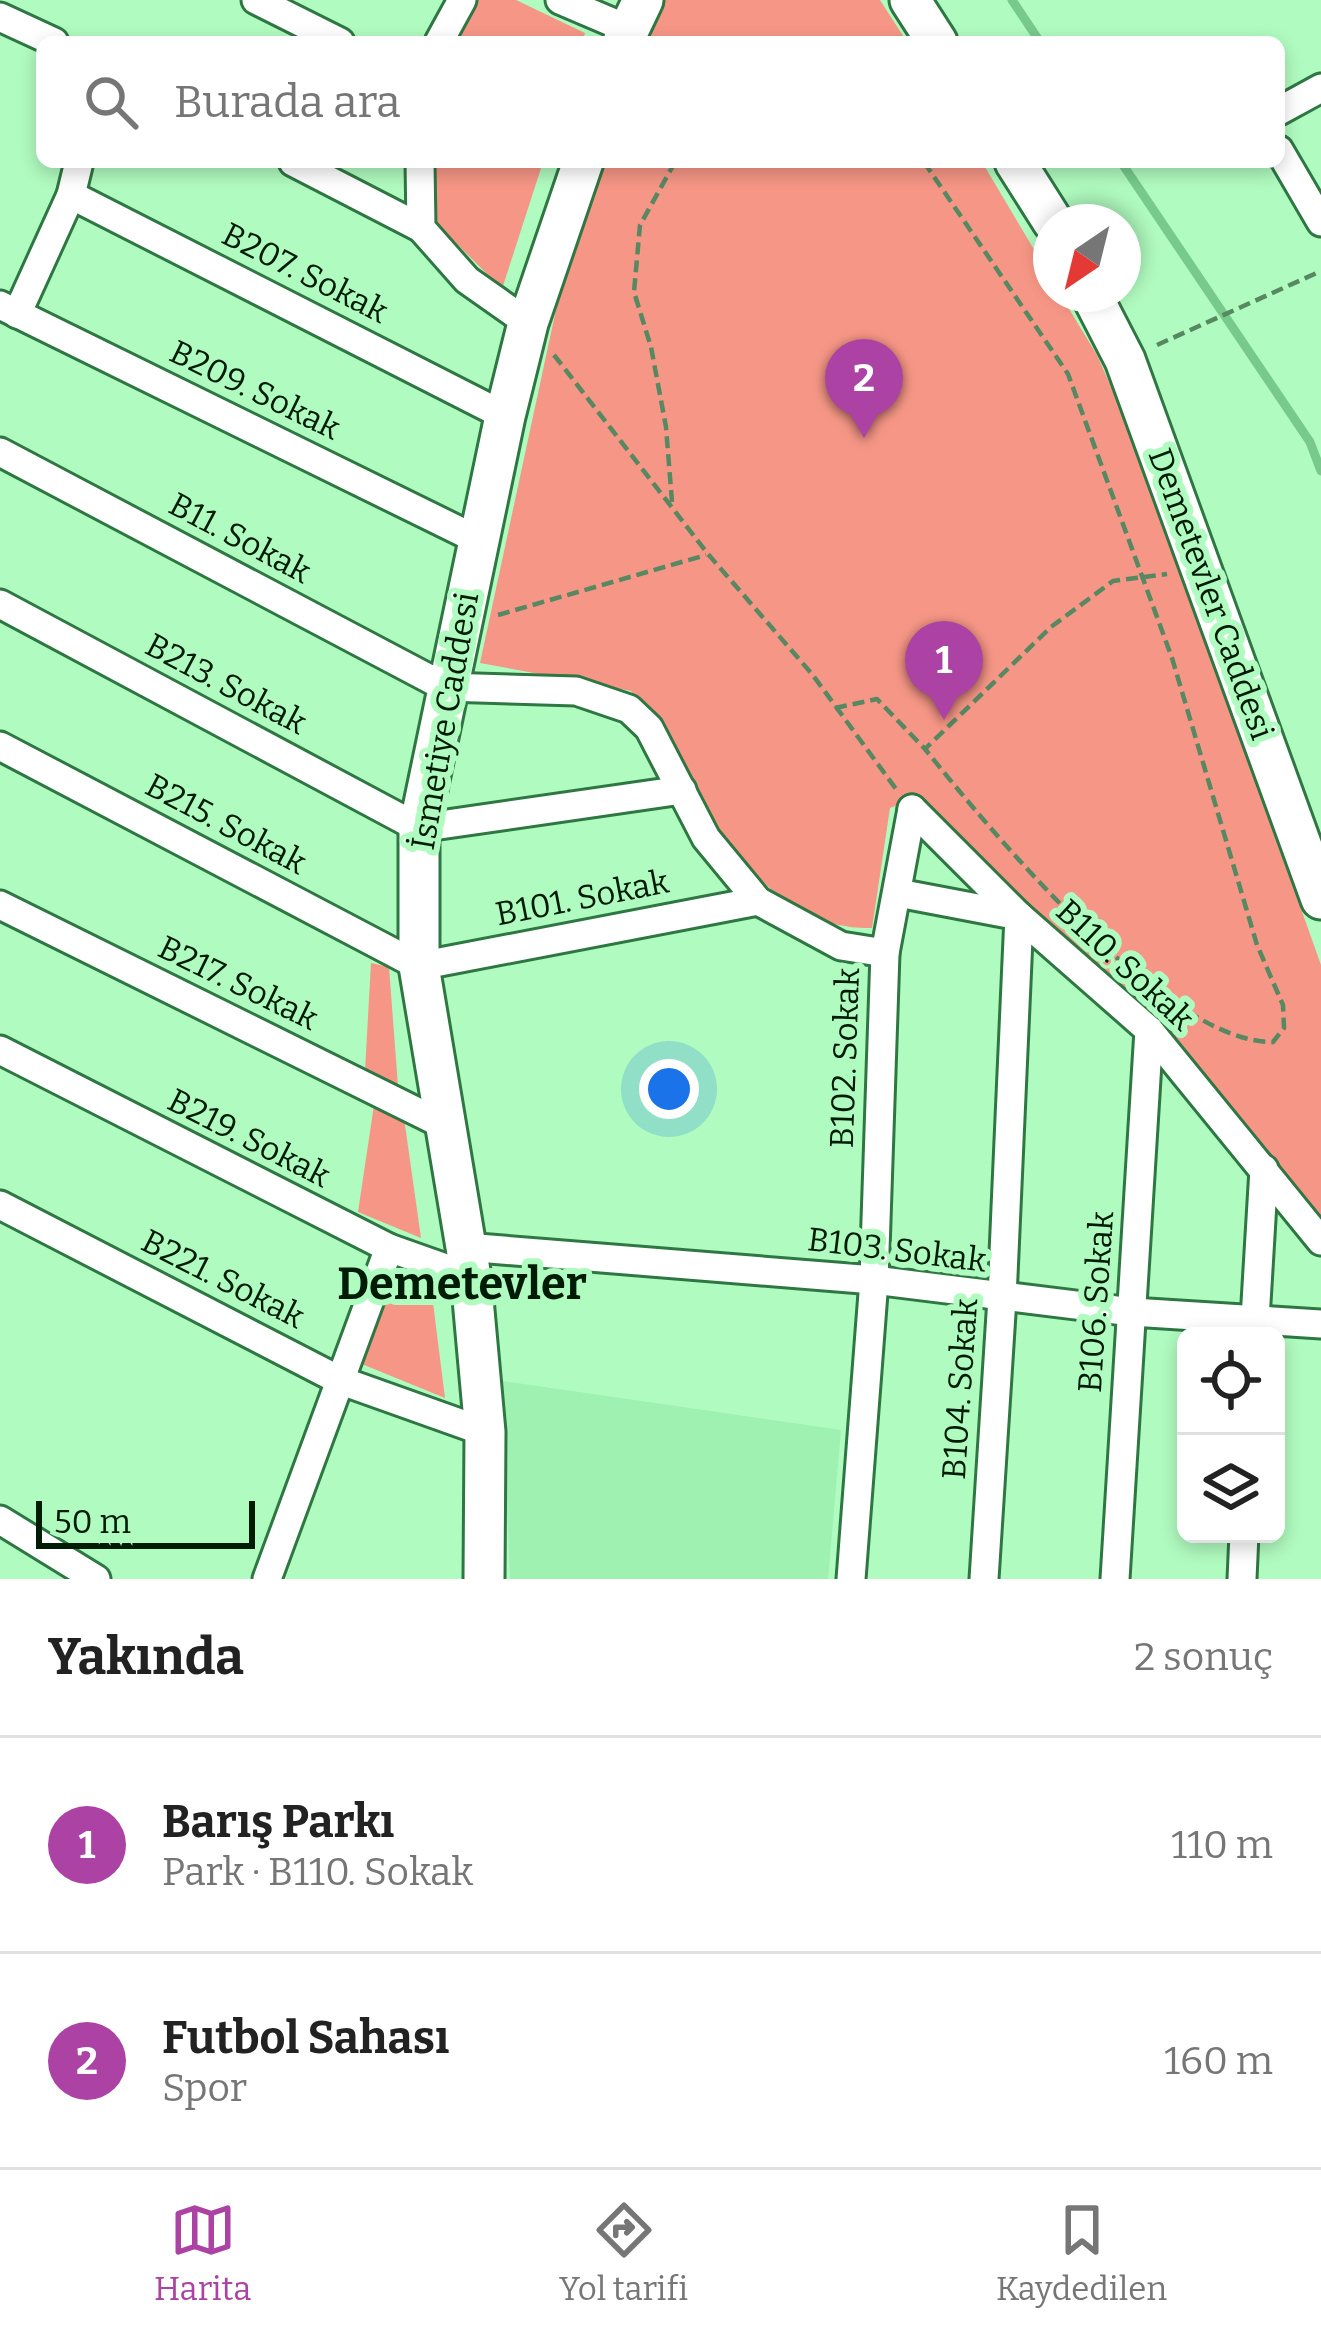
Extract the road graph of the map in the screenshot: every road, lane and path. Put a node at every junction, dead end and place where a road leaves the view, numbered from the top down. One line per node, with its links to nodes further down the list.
1 (256, 0): 8 (street)
2 (462, 0): 9 (street)
3 (560, 0): 6 (street)
4 (910, 0): 10 (main road)
5 (0, 17): 7 (street)
6 (631, 24)
7 (41, 36)
8 (328, 36)
9 (442, 36)
10 (933, 36)
11 (1321, 88): 12 (street)
12 (1285, 108)
13 (1285, 160): 23 (street)
14 (78, 168): 21 (street)
15 (305, 168): 24 (street)
16 (420, 168): 24 (street)
17 (581, 168): 28 (main road, İsmetiye Caddesi)
18 (672, 168): 32 (path)
19 (929, 168): 35 (path)
20 (1019, 168): 22 (main road)
21 (71, 195): 26 (street); 30 (street, B207. Sokak)
22 (1042, 204)
23 (1321, 222)
24 (422, 228): 28 (street)
25 (1319, 272): 29 (path)
26 (9, 309): 33 (street, B209. Sokak)
27 (1100, 312): 36 (main road, Demetevler Caddesi)
28 (528, 322): 30 (main road, İsmetiye Caddesi); 32 (path)
29 (1157, 345)
30 (505, 416): 33 (main road, İsmetiye Caddesi)
31 (0, 452): 39 (street, B11. Sokak)
32 (672, 506): 34 (path)
33 (478, 540): 38 (main road, İsmetiye Caddesi)
34 (708, 554): 38 (path); 40 (path)
35 (1142, 579): 36 (path); 42 (path); 42 (path)
36 (1212, 595): 47 (main road, Demetevler Caddesi)
37 (0, 604): 45 (street, B213. Sokak)
38 (459, 630): 39 (main road, İsmetiye Caddesi)
39 (446, 687): 43 (street, B102. Sokak); 45 (main road, İsmetiye Caddesi)
40 (835, 708): 42 (path); 44 (path)
41 (0, 746): 52 (street, B215. Sokak)
42 (925, 749)
43 (682, 790): 45 (street); 48 (street, B102. Sokak)
44 (912, 809): 46 (street); 50 (street, B110. Sokak)
45 (419, 828): 52 (main road, İsmetiye Caddesi)
46 (898, 893): 50 (street); 51 (street)
47 (1321, 899)
48 (758, 901): 51 (street, B102. Sokak); 52 (street, B101. Sokak)
49 (0, 905): 55 (street, B217. Sokak)
50 (1019, 916): 53 (street, B110. Sokak); 62 (street, B104. Sokak)
51 (885, 953): 61 (street, B102. Sokak)
52 (419, 966): 55 (main road, İsmetiye Caddesi)
53 (1150, 1030): 56 (street, B110. Sokak); 63 (street, B106. Sokak)
54 (0, 1050): 59 (street, B219. Sokak)
55 (444, 1125): 60 (main road, İsmetiye Caddesi)
56 (1264, 1168): 58 (street, B110. Sokak); 66 (street)
57 (0, 1205): 68 (street, B221. Sokak)
58 (1321, 1241)
59 (389, 1248): 60 (street, B219. Sokak); 68 (street)
60 (468, 1262): 61 (street, B103. Sokak); 69 (main road, İsmetiye Caddesi)
61 (874, 1280): 62 (street, B103. Sokak); 75 (street, B102. Sokak)
62 (1002, 1298): 63 (street, B103. Sokak); 76 (street, B104. Sokak)
63 (1132, 1312): 65 (street, B103. Sokak); 77 (street, B106. Sokak)
64 (1321, 1324): 67 (street, B103. Sokak)
65 (1240, 1327)
66 (1254, 1327)
67 (1281, 1327)
68 (339, 1380): 69 (street, B221. Sokak); 73 (street)
69 (485, 1432): 74 (main road, İsmetiye Caddesi)
70 (0, 1520): 72 (street)
71 (1244, 1543): 78 (street)
72 (96, 1579)
73 (267, 1579)
74 (484, 1579)
75 (851, 1579)
76 (984, 1579)
77 (1115, 1579)
78 (1242, 1579)

